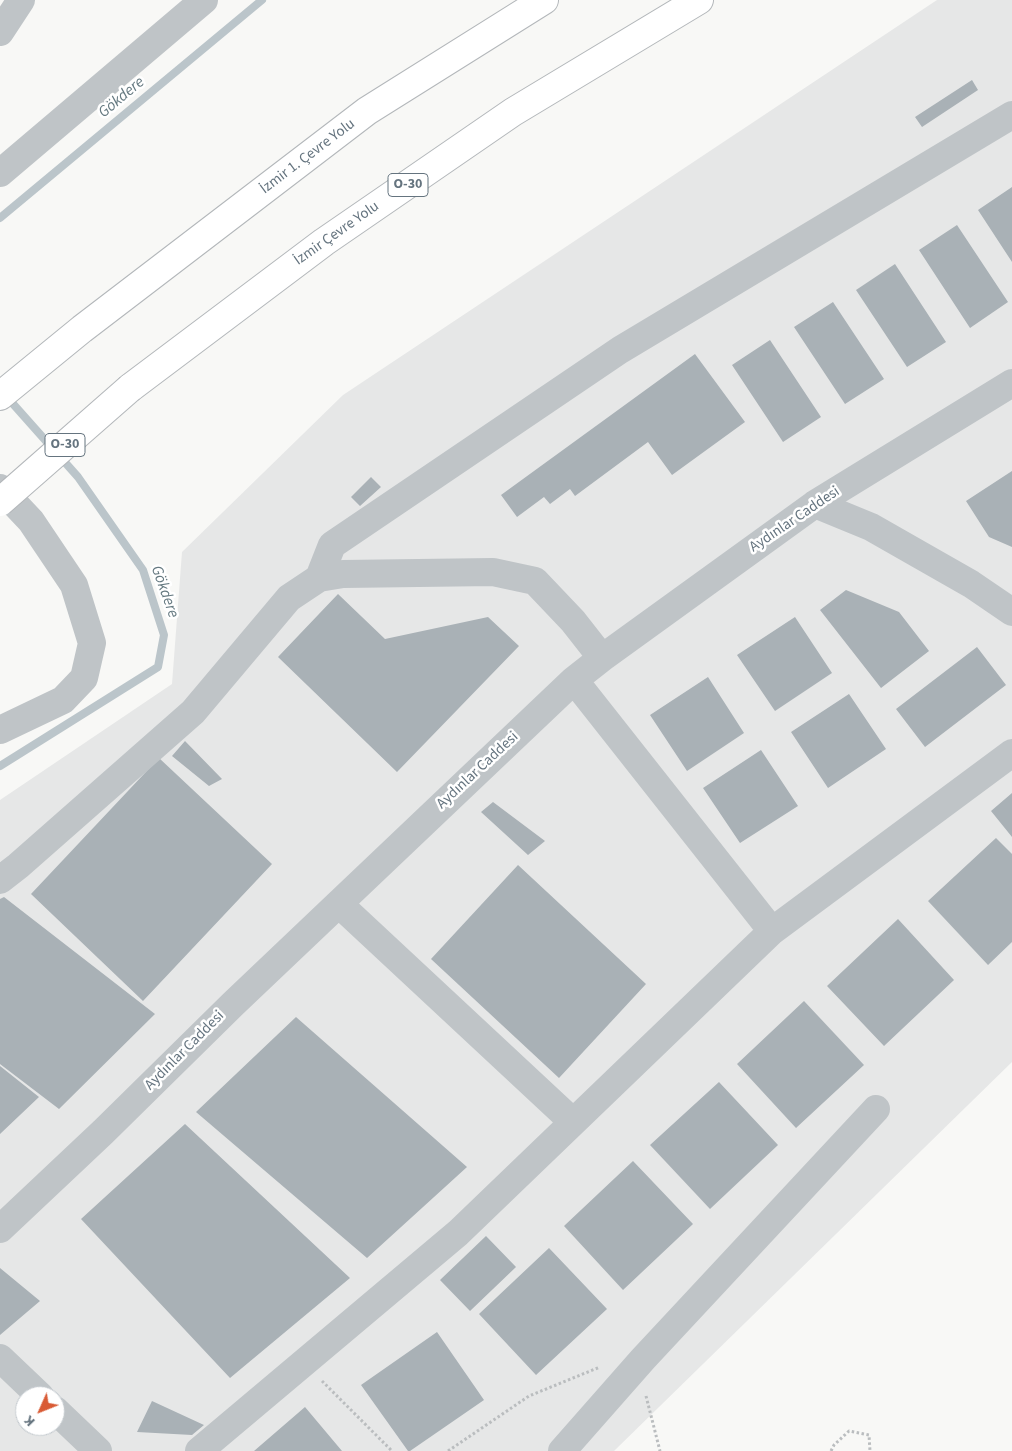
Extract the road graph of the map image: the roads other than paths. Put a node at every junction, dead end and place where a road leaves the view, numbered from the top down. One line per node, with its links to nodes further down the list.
1 (21, 0): 5 (street)
2 (204, 0): 7 (street)
3 (544, 0): 9 (highway, İzmir 1. Çevre Yolu)
4 (699, 0): 11 (highway, İzmir Çevre Yolu / O-30, bridge)
5 (0, 32)
6 (1012, 115): 13 (street)
7 (0, 173)
8 (1012, 383): 12 (street, Aydınlar Caddesi)
9 (0, 396)
10 (0, 488): 17 (street)
11 (0, 502)
12 (815, 504): 14 (street); 15 (street, Aydınlar Caddesi)
13 (319, 578): 15 (street); 19 (street)
14 (1012, 612)
15 (602, 658): 16 (street, Aydınlar Caddesi)
16 (574, 680): 20 (street, Aydınlar Caddesi); 21 (street)
17 (0, 730)
18 (1012, 752): 21 (street)
19 (0, 880)
20 (339, 904): 23 (street); 24 (street, Aydınlar Caddesi)
21 (772, 931): 23 (street)
22 (876, 1109): 30 (street)
23 (573, 1122): 29 (street)
24 (0, 1228)
25 (0, 1358): 26 (street)
26 (29, 1386)
27 (65, 1422): 28 (street)
28 (86, 1447)
29 (199, 1451)
30 (562, 1451)

